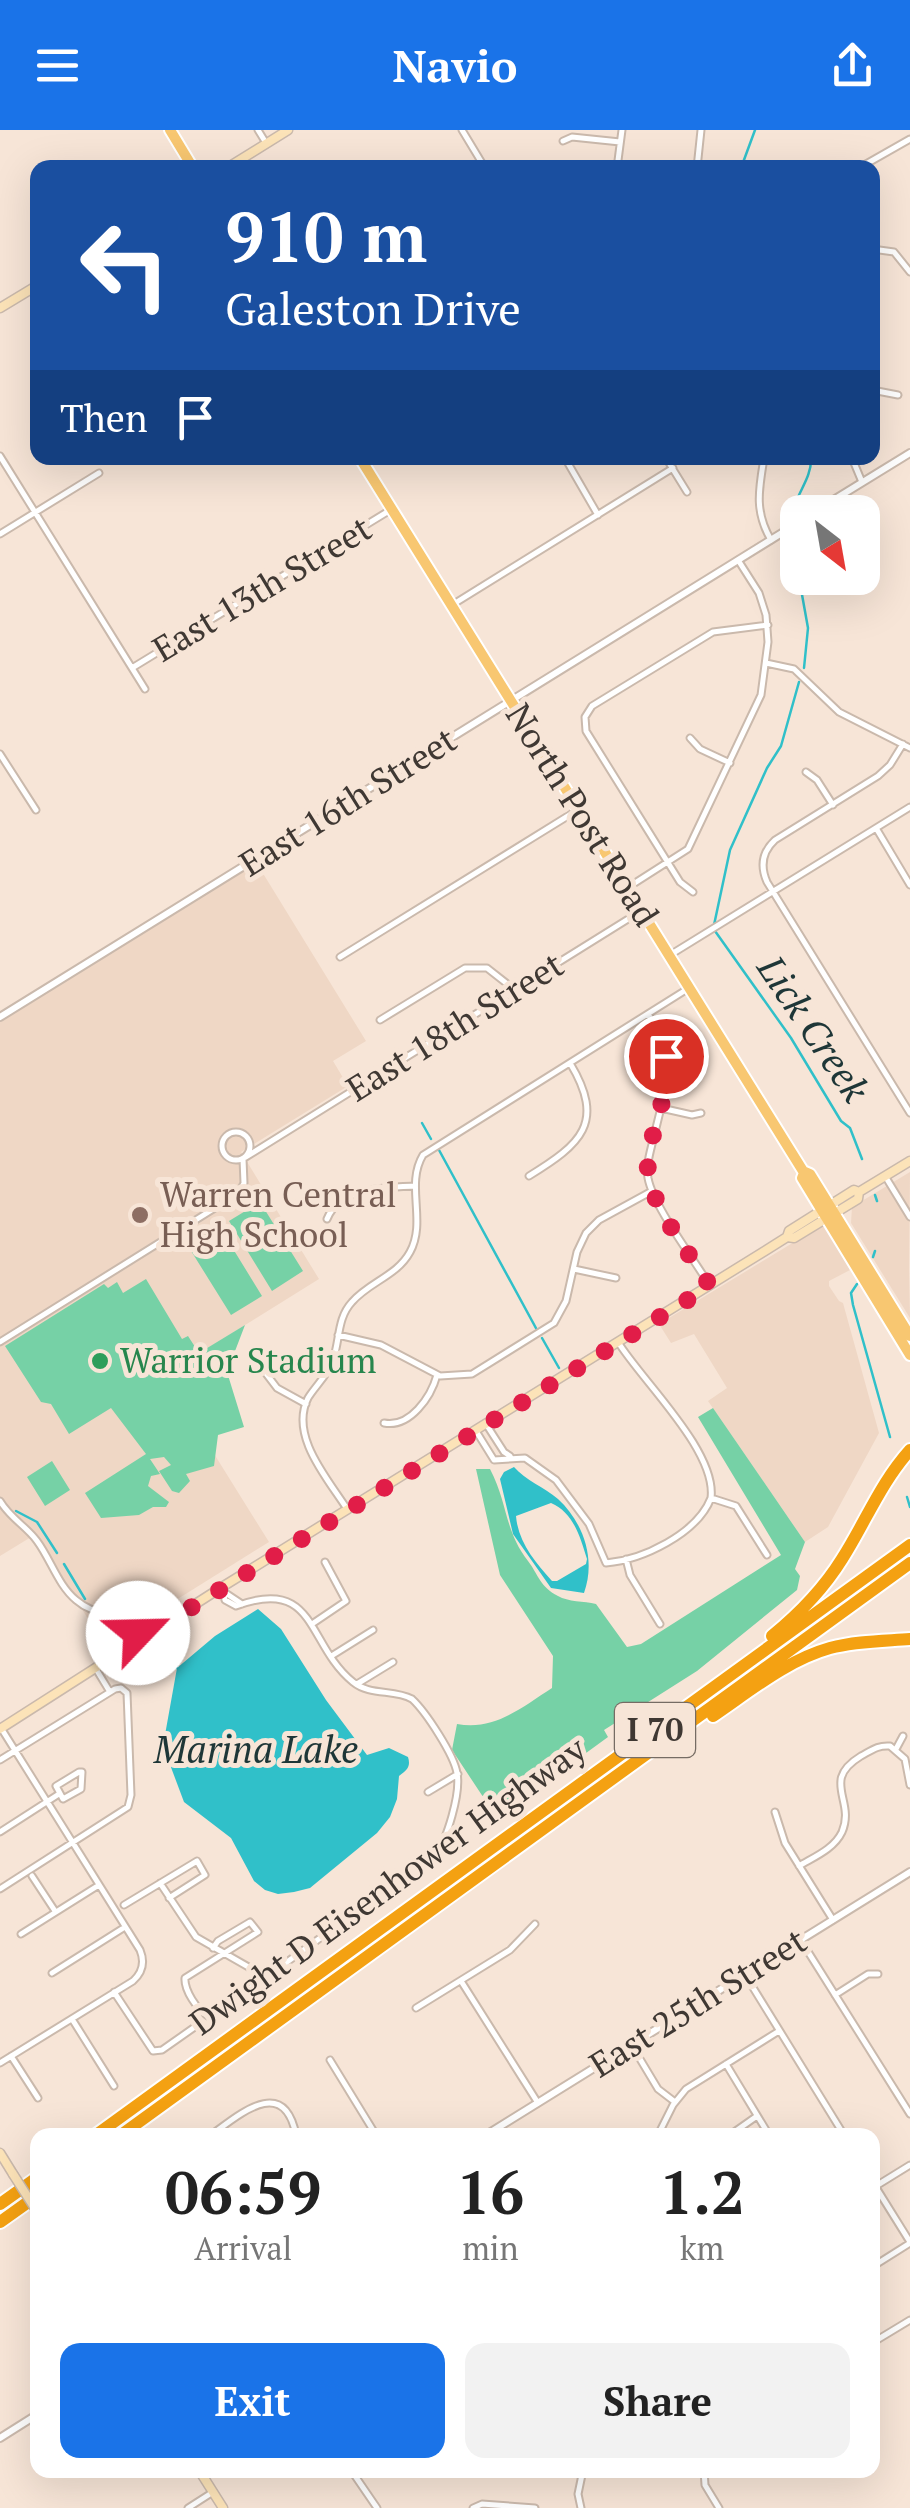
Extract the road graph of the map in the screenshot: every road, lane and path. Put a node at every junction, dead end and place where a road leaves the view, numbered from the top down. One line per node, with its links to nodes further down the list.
1 (170, 130): 11 (main road)
2 (258, 130): 10 (street)
3 (288, 130): 10 (main road)
4 (462, 130): 13 (street)
5 (622, 130): 9 (street)
6 (701, 130): 15 (street)
7 (910, 139): 16 (street)
8 (563, 141): 9 (street)
9 (620, 142): 14 (street)
10 (266, 143): 12 (main road)
11 (189, 160)
12 (239, 160)
13 (480, 160)
14 (618, 160)
15 (698, 160)
16 (873, 160)
17 (880, 250): 18 (street)
18 (910, 272)
19 (30, 290): 20 (main road)
20 (0, 308)
21 (880, 391): 22 (street)
22 (898, 394)
23 (910, 453): 32 (street)
24 (0, 456): 36 (street)
25 (364, 465): 35 (main road, North Post Road)
26 (569, 465): 37 (street)
27 (671, 465): 30 (street)
28 (763, 465): 40 (street)
29 (855, 465): 32 (street)
30 (673, 468): 33 (street); 37 (street)
31 (99, 473): 36 (street)
32 (862, 483): 34 (street)
33 (687, 492)
34 (842, 495)
35 (392, 509): 42 (main road, North Post Road); 45 (street, East 13th Street)
36 (34, 513): 38 (street); 45 (street)
37 (598, 515): 42 (street)
38 (0, 534)
39 (780, 534): 40 (street, East 16th Street)
40 (771, 540): 41 (street, East 16th Street)
41 (738, 560): 43 (street); 47 (street, East 16th Street)
42 (452, 605): 47 (main road, North Post Road)
43 (768, 625): 44 (street); 59 (street)
44 (766, 664): 49 (street); 52 (street)
45 (132, 668): 46 (street)
46 (144, 689)
47 (511, 701): 56 (main road, North Post Road); 70 (street, East 16th Street)
48 (690, 738): 52 (street)
49 (902, 744): 50 (street); 54 (street)
50 (910, 748)
51 (0, 754): 57 (street)
52 (730, 764): 59 (street)
53 (806, 772): 54 (street)
54 (832, 805): 63 (street)
55 (910, 807): 58 (street)
56 (578, 809): 61 (main road, North Post Road); 66 (street)
57 (36, 810)
58 (876, 828): 60 (street); 63 (street)
59 (668, 864): 61 (street); 62 (street)
60 (910, 885)
61 (627, 888): 64 (main road, North Post Road)
62 (693, 892)
63 (774, 892): 65 (street); 74 (street)
64 (641, 911): 65 (main road, North Post Road); 68 (street, East 18th Street)
65 (669, 956): 67 (main road, North Post Road)
66 (340, 957)
67 (689, 988): 69 (street); 86 (main road, North Post Road)
68 (515, 990): 71 (street); 77 (street, East 18th Street)
69 (648, 1014): 72 (street); 73 (street)
70 (0, 1017)
71 (380, 1020)
72 (570, 1063): 82 (street); 84 (street)
73 (661, 1108): 75 (street); 85 (street)
74 (910, 1112)
75 (701, 1113)
76 (248, 1139): 77 (street); 78 (street); 79 (street)
77 (268, 1142): 78 (street, East 18th Street)
78 (244, 1158): 79 (street); 81 (street)
79 (230, 1159): 81 (street)
80 (910, 1161): 83 (main road)
81 (243, 1174): 95 (street)
82 (529, 1176)
83 (885, 1176): 86 (main road); 87 (street)
84 (416, 1186): 88 (street); 93 (street)
85 (652, 1192): 90 (street); 92 (street)
86 (827, 1212): 89 (main road, North Post Road); 92 (main road)
87 (910, 1217)
88 (326, 1219)
89 (856, 1257): 94 (main road, North Post Road); 97 (main road, North Post Road)
90 (573, 1269): 91 (street); 99 (street)
91 (616, 1278)
92 (710, 1286): 96 (main road)
93 (338, 1335): 99 (street); 100 (street)
94 (910, 1336)
95 (0, 1342)
96 (618, 1342): 102 (main road); 106 (street)
97 (910, 1356)
98 (258, 1363): 100 (street)
99 (437, 1375): 101 (street)
100 (306, 1404): 108 (street)
101 (384, 1423)
102 (486, 1424): 103 (main road); 105 (street)
103 (475, 1430): 105 (street); 108 (main road)
104 (910, 1450): 130 (highway)
105 (513, 1457): 111 (street)
106 (711, 1498): 110 (street); 111 (street)
107 (0, 1501): 118 (street)
108 (348, 1509): 114 (main road)
109 (910, 1545): 130 (highway, Dwight D Eisenhower Highway / I 70)
110 (767, 1556)
111 (626, 1560): 116 (street)
112 (325, 1562): 115 (street)
113 (910, 1563): 136 (highway, Dwight D Eisenhower Highway / I 70)
114 (223, 1589): 115 (street); 118 (main road)
115 (312, 1624): 120 (street)
116 (660, 1624)
117 (373, 1630): 120 (street)
118 (142, 1638): 122 (main road)
119 (910, 1639): 136 (highway)
120 (332, 1655): 123 (street)
121 (393, 1662): 123 (street)
122 (96, 1668): 124 (street); 125 (main road)
123 (356, 1685): 131 (street)
124 (110, 1692): 127 (street); 139 (street)
125 (1, 1728): 127 (street)
126 (904, 1736): 128 (street)
127 (15, 1751): 129 (street); 135 (street)
128 (899, 1751): 132 (street); 140 (street)
129 (0, 1760)
130 (599, 1770): 178 (highway, Dwight D Eisenhower Highway / I 70)
131 (458, 1774): 133 (street); 159 (street)
132 (910, 1785)
133 (428, 1792)
134 (59, 1794): 134 (street); 135 (street)
135 (47, 1802): 138 (street); 139 (street)
136 (569, 1812): 179 (highway, Dwight D Eisenhower Highway / I 70)
137 (775, 1812): 140 (street)
138 (0, 1832)
139 (73, 1843): 144 (street); 145 (street)
140 (799, 1866): 149 (street)
141 (910, 1872): 149 (street, East 25th Street)
142 (32, 1876): 148 (street)
143 (160, 1883): 146 (street); 146 (street); 147 (street)
144 (99, 1885): 148 (street); 151 (street)
145 (0, 1889)
146 (169, 1898): 154 (street)
147 (124, 1905)
148 (55, 1912): 152 (street)
149 (832, 1920): 153 (street, East 25th Street)
150 (536, 1924): 160 (street)
151 (125, 1927): 156 (street); 161 (street)
152 (21, 1934)
153 (800, 1939): 157 (street, East 25th Street); 162 (street)
154 (213, 1948): 155 (street); 155 (street)
155 (222, 1954): 159 (street); 159 (street)
156 (52, 1973)
157 (744, 1973): 166 (street); 167 (street, East 25th Street)
158 (878, 1974): 162 (street)
159 (266, 1977)
160 (461, 1980): 163 (street); 175 (street)
161 (114, 1992): 164 (street); 165 (street)
162 (835, 1994): 176 (street)
163 (416, 2008)
164 (72, 2019): 168 (street); 172 (street)
165 (199, 2024)
166 (779, 2031): 171 (street); 187 (street)
167 (631, 2044): 174 (street); 175 (street, East 25th Street)
168 (12, 2056): 170 (street); 173 (street)
169 (330, 2060): 182 (street)
170 (0, 2063)
171 (726, 2064): 174 (street); 177 (street)
172 (114, 2086)
173 (38, 2098)
174 (675, 2102): 184 (street)
175 (538, 2103): 183 (street, East 25th Street)
176 (910, 2114)
177 (758, 2116): 185 (street); 186 (street)
178 (106, 2128)
179 (131, 2128)
180 (222, 2128): 181 (street)
181 (294, 2128)
182 (372, 2128)
183 (497, 2128)
184 (662, 2128)
185 (740, 2128)
186 (765, 2128)
187 (840, 2128)
188 (0, 2153): 193 (main road, bridge)
189 (910, 2164): 190 (street)
190 (880, 2180)
191 (30, 2183): 195 (highway)
192 (880, 2193): 197 (street)
193 (30, 2201)
194 (30, 2201): 196 (highway)
195 (0, 2204)
196 (0, 2222)
197 (910, 2243): 198 (street)
198 (880, 2261)
199 (910, 2320): 200 (street)
200 (880, 2338)
201 (30, 2419): 202 (street)
202 (0, 2438)
203 (204, 2478): 207 (main road)
204 (356, 2478): 210 (street)
205 (581, 2478): 213 (street)
206 (704, 2478): 214 (street)
207 (213, 2492): 208 (street); 209 (main road)
208 (188, 2508)
209 (223, 2508)
210 (377, 2508)
211 (473, 2508): 212 (street)
212 (535, 2508)
213 (581, 2508)
214 (718, 2508)

